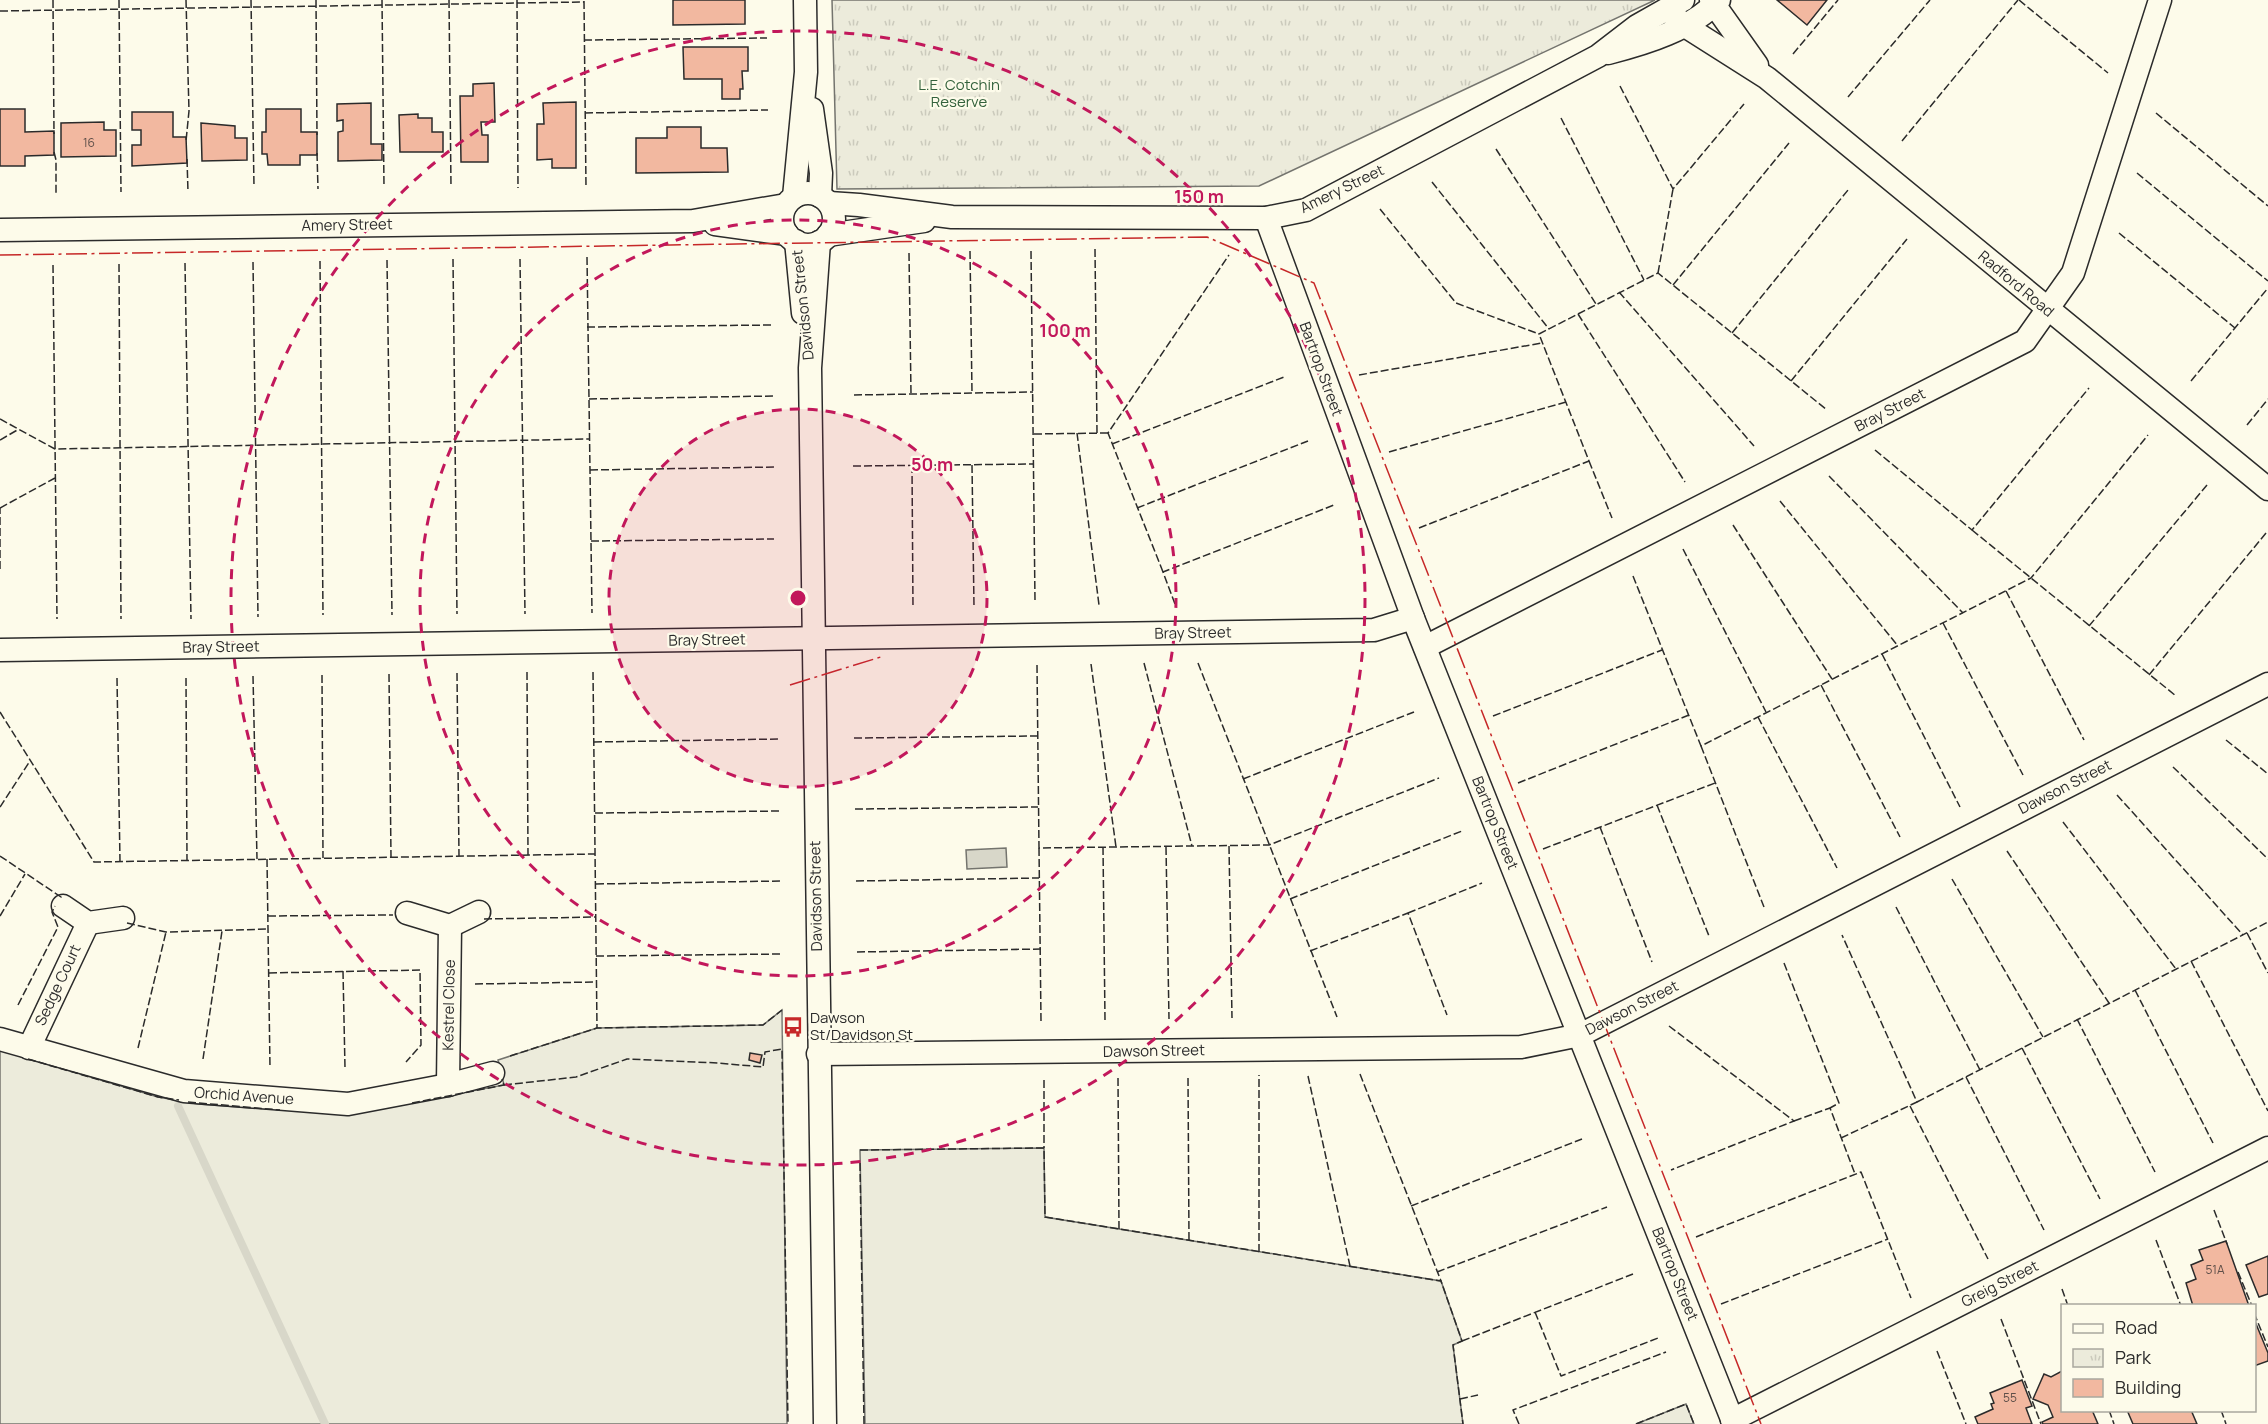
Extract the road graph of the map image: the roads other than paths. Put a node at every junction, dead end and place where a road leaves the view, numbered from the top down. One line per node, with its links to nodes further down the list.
1 (805, 0): 7 (street)
2 (2160, 0): 17 (street, Bray Street)
3 (1714, 2): 5 (street, Amery Street); 8 (street, Radford Road)
4 (1676, 5): 5 (street, Radford Road); 6 (street, Amery Street)
5 (1684, 26): 6 (street, Amery Street); 8 (street, Radford Road)
6 (1598, 56): 12 (street, Amery Street)
7 (806, 72): 9 (street); 10 (street)
8 (1767, 78): 17 (street, Radford Road)
9 (824, 199): 10 (street); 11 (street, Amery Street); 16 (street)
10 (790, 201): 13 (street, Amery Street); 15 (street)
11 (952, 217): 12 (street, Amery Street); 16 (street, Amery Street)
12 (1266, 218): 20 (street, Bartrop Street)
13 (693, 221): 14 (street, Amery Street); 15 (street, Amery Street)
14 (0, 230)
15 (792, 238): 16 (street); 18 (street, Davidson Street)
16 (823, 239): 18 (street, Davidson Street)
17 (2046, 309): 19 (street, Radford Road); 22 (street, Bray Street)
18 (810, 368): 21 (street, Davidson Street)
19 (2268, 489)
20 (1413, 618): 21 (street, Bray Street); 22 (street, Bartrop Street)
21 (814, 639): 23 (street, Bray Street); 34 (street, Davidson Street)
22 (1425, 646): 31 (street, Bartrop Street)
23 (0, 650)
24 (2268, 684): 31 (street, Dawson Street)
25 (63, 906): 29 (street)
26 (478, 912): 30 (street)
27 (407, 913): 30 (street)
28 (123, 918): 29 (street)
29 (88, 922): 33 (street, Sedge Court)
30 (450, 926): 36 (street, Kestrel Close)
31 (1580, 1035): 34 (street, Dawson Street); 38 (street, Bartrop Street)
32 (0, 1039): 33 (street, Orchid Avenue)
33 (29, 1047): 36 (street, Orchid Avenue)
34 (818, 1054): 39 (street, Davidson Street)
35 (493, 1073): 36 (street, Orchid Avenue)
36 (448, 1085)
37 (2268, 1148): 38 (street, Greig Street)
38 (1733, 1422)
39 (825, 1424)

